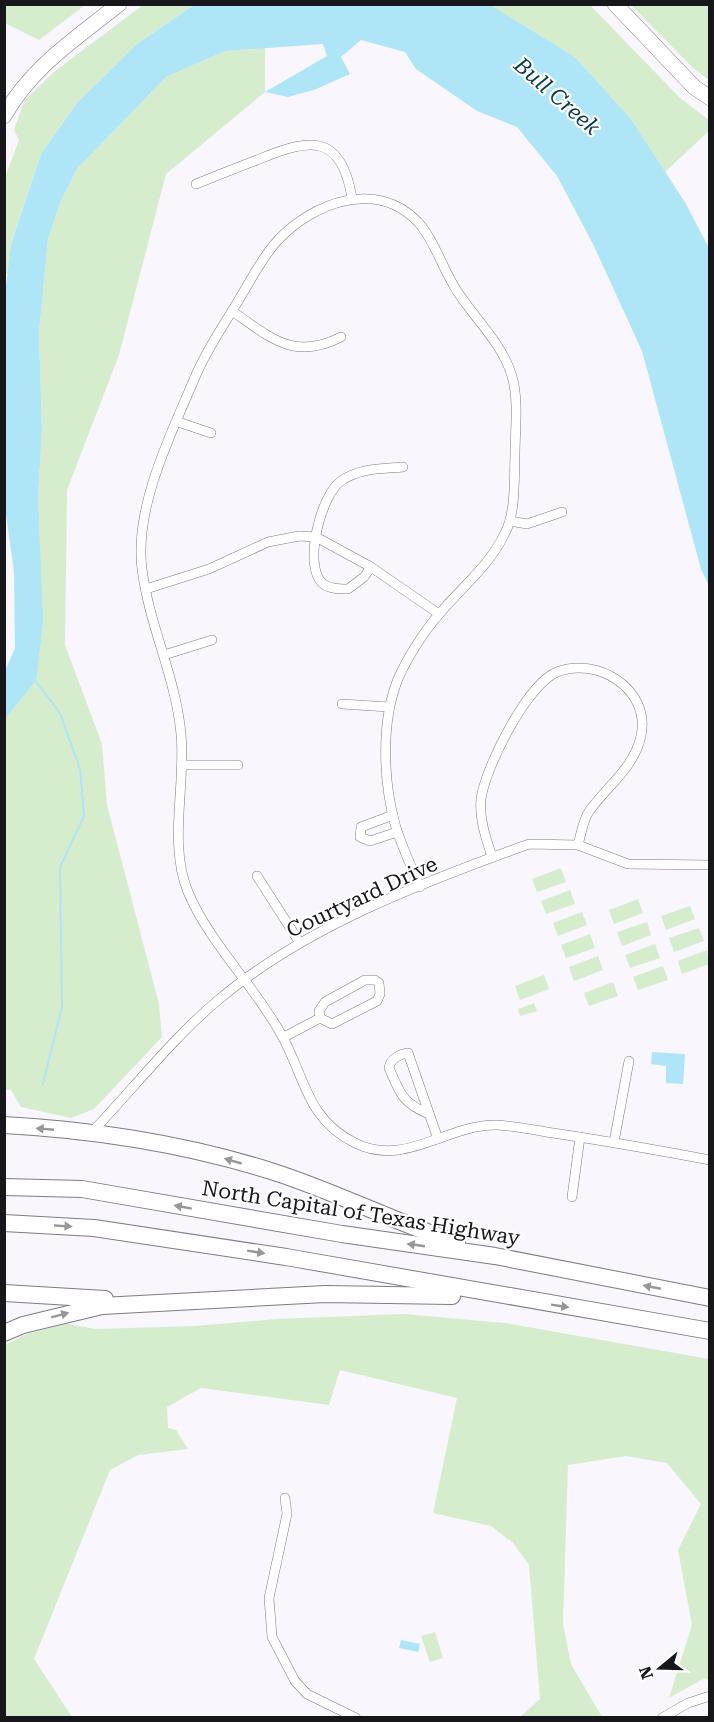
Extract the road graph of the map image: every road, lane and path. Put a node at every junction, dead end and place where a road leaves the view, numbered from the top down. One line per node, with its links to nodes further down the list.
1 (119, 4): 4 (main road)
2 (615, 4): 3 (main road)
3 (710, 98)
4 (4, 116)
5 (196, 184): 6 (street)
6 (352, 198): 7 (street); 13 (street)
7 (232, 311): 8 (street); 9 (street)
8 (341, 337)
9 (178, 422): 10 (street); 16 (street)
10 (212, 433)
11 (403, 467): 14 (street)
12 (562, 512): 13 (street)
13 (510, 521): 17 (street)
14 (316, 537): 15 (street); 15 (street); 16 (street)
15 (371, 567): 17 (street)
16 (146, 589): 19 (street)
17 (439, 614): 21 (street)
18 (212, 640): 19 (street)
19 (164, 655): 22 (street)
20 (342, 704): 21 (street)
21 (389, 707): 24 (street)
22 (182, 765): 23 (street); 32 (street)
23 (237, 765)
24 (393, 815): 25 (street); 25 (street)
25 (397, 832): 30 (street)
26 (578, 844): 27 (street, Courtyard Drive); 27 (street); 28 (street, Courtyard Drive)
27 (492, 857): 30 (street, Courtyard Drive)
28 (710, 865)
29 (257, 876): 31 (street)
30 (420, 887): 31 (street, Courtyard Drive)
31 (300, 943): 32 (street, Courtyard Drive)
32 (244, 980): 34 (street); 38 (street, Courtyard Drive)
33 (320, 1018): 33 (street); 34 (street)
34 (284, 1037): 40 (street)
35 (628, 1061): 41 (street)
36 (429, 1114): 36 (street); 40 (street)
37 (4, 1125): 38 (highway, one-way to 37)
38 (92, 1132): 46 (highway, one-way to 38)
39 (580, 1137): 40 (street); 41 (street); 44 (street)
40 (438, 1139)
41 (614, 1142): 42 (street)
42 (710, 1160)
43 (4, 1187): 46 (highway, North Capital of Texas Highway, one-way to 43)
44 (572, 1197)
45 (4, 1223): 48 (highway, one-way to 48)
46 (495, 1256): 49 (highway, North Capital of Texas Highway, one-way to 46)
47 (4, 1293): 50 (highway)
48 (502, 1297): 50 (highway); 51 (highway, one-way to 51)
49 (710, 1298)
50 (166, 1303): 52 (highway, one-way to 50)
51 (710, 1331)
52 (4, 1333)
53 (285, 1498): 55 (street)
54 (710, 1696): 56 (street)
55 (356, 1718)
56 (662, 1718)

